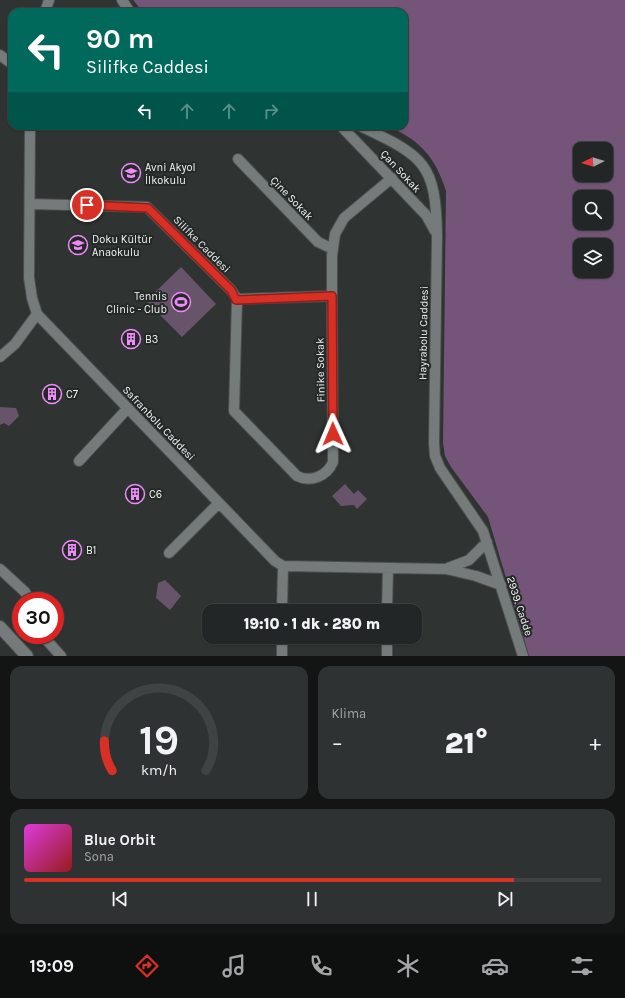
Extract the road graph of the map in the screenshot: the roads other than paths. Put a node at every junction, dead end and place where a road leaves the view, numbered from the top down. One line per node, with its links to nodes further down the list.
1 (30, 130): 6 (street, Safranbolu Caddesi)
2 (345, 130): 5 (street, Çan Sokak)
3 (368, 130): 7 (street, Hayrabolu Caddesi)
4 (238, 159): 8 (street, Çine Sokak)
5 (392, 178): 7 (street, Çan Sokak); 8 (street, Finike Sokak)
6 (30, 204): 10 (street, Silifke Caddesi); 11 (street, Safranbolu Caddesi)
7 (437, 236): 16 (street, Hayrabolu Caddesi)
8 (333, 249): 9 (street, Finike Sokak)
9 (332, 296): 10 (street); 10 (street, Finike Sokak)
10 (236, 300)
11 (38, 314): 12 (street); 13 (street, Safranbolu Caddesi)
12 (0, 357)
13 (128, 408): 14 (street); 15 (street, Safranbolu Caddesi)
14 (79, 461)
15 (219, 503): 17 (street); 19 (street, Safranbolu Caddesi)
16 (487, 542): 18 (street, Hayrabolu Caddesi); 22 (street)
17 (168, 554)
18 (494, 563): 23 (street, 2939. Cadde)
19 (283, 566): 21 (street); 25 (street)
20 (0, 568): 24 (street)
21 (388, 568): 22 (street); 26 (street)
22 (446, 569): 23 (street)
23 (501, 585): 35 (street, 2939. Cadde)
24 (25, 592)
25 (282, 604)
26 (388, 604)
27 (0, 627): 31 (main road)
28 (51, 644): 32 (street)
29 (282, 644): 33 (street)
30 (388, 644): 34 (street)
31 (27, 656)
32 (62, 656)
33 (282, 656)
34 (387, 656)
35 (523, 656)

